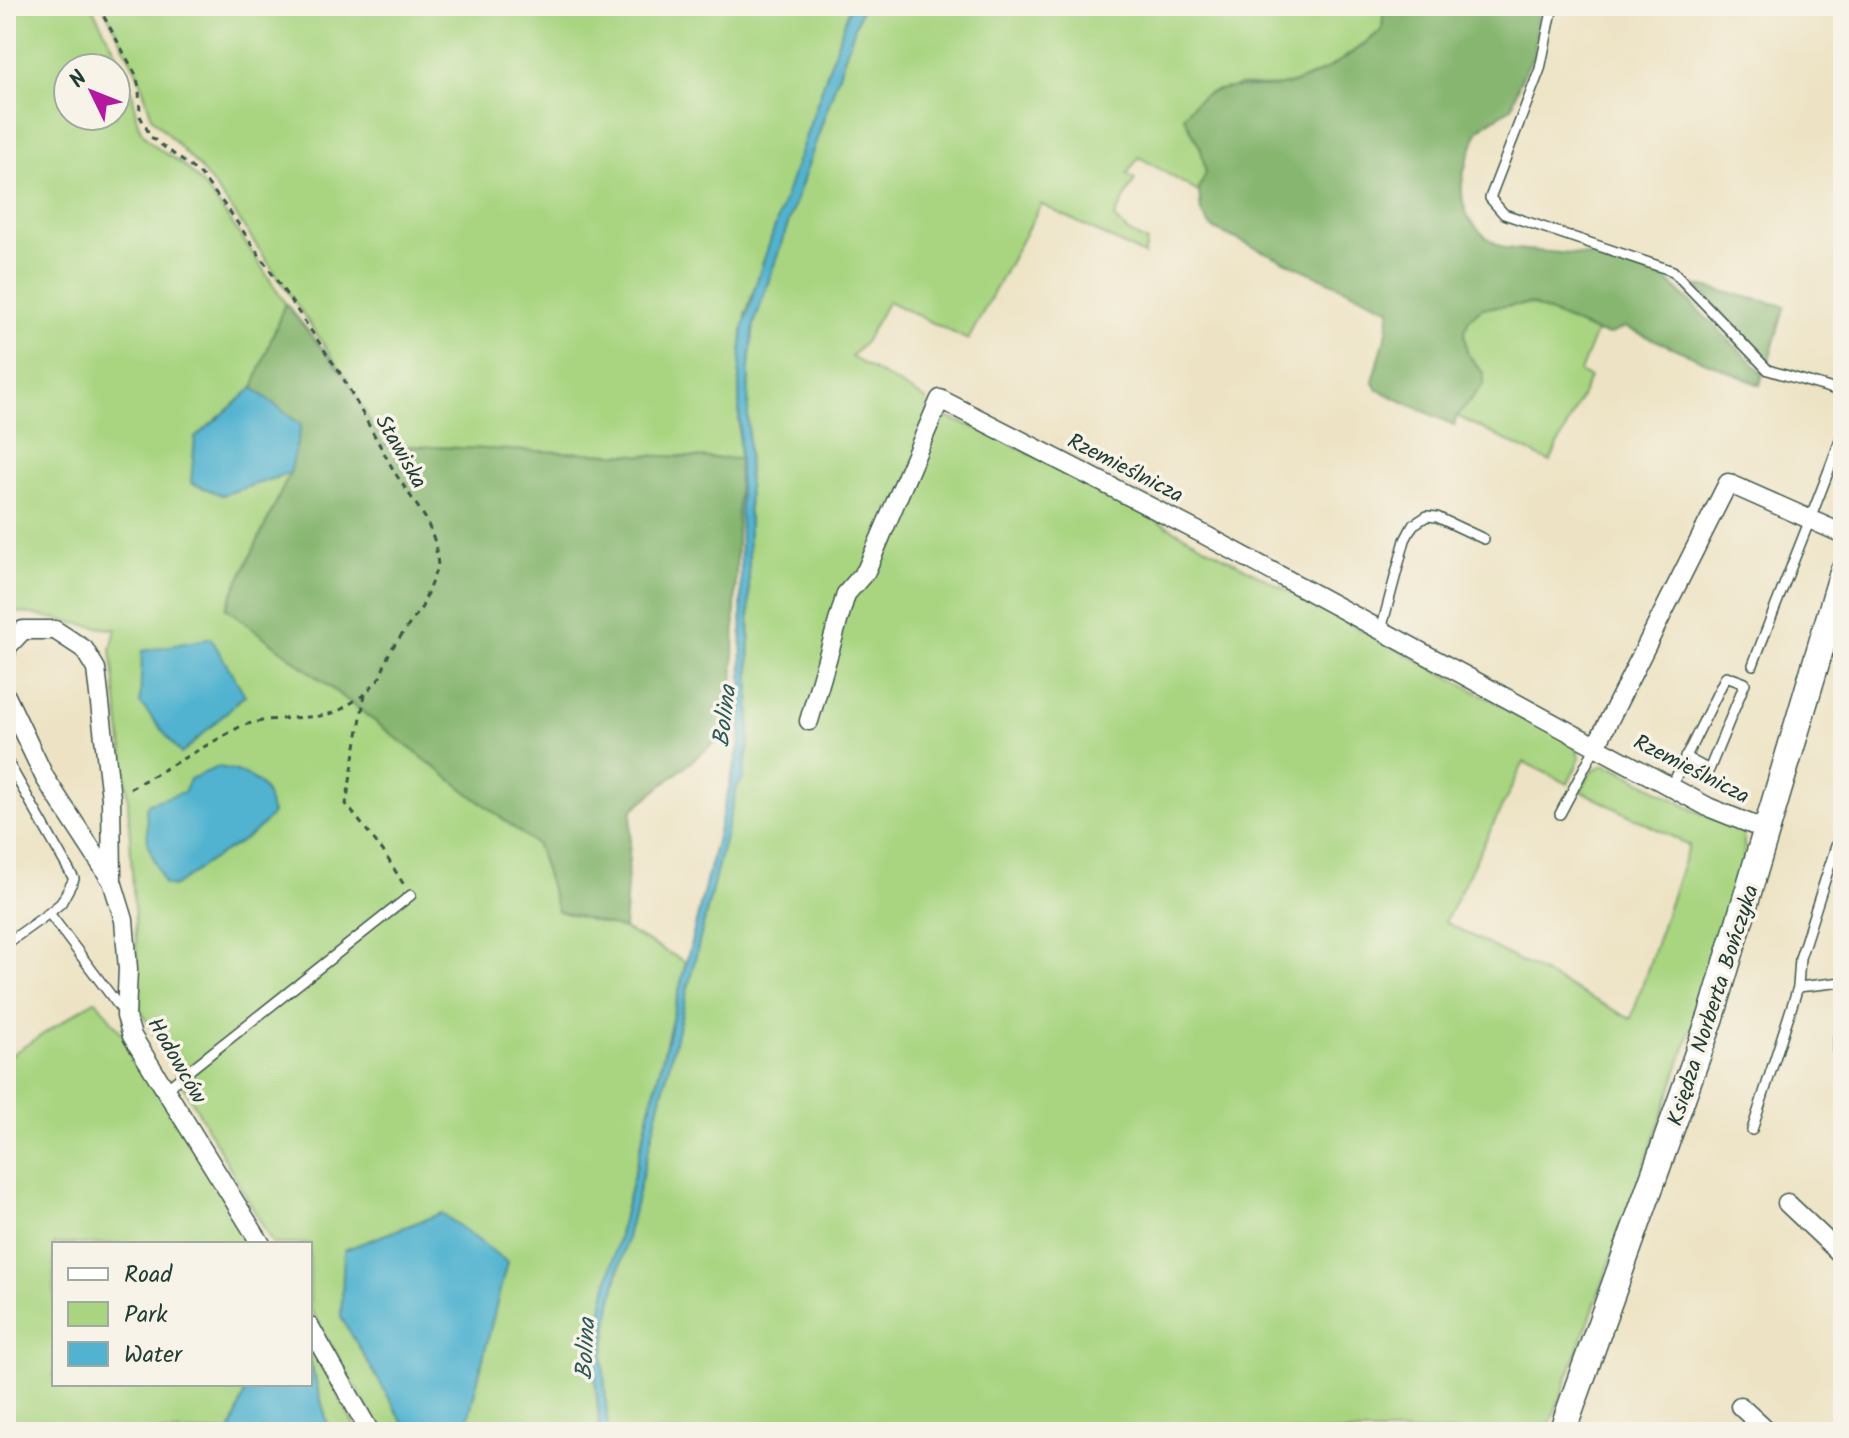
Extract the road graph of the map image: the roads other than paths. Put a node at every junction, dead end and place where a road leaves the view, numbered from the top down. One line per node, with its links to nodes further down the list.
1 (1553, 6): 2 (lane)
2 (1843, 392)
3 (1843, 432): 4 (lane)
4 (1811, 520): 5 (street, Rzemieślnicza); 10 (lane); 13 (street, Rzemieślnicza)
5 (1843, 534)
6 (1484, 539): 8 (lane)
7 (1843, 572): 19 (street, Księdza Norberta Bończyka)
8 (1381, 630): 12 (street, Rzemieślnicza); 13 (street, Rzemieślnicza)
9 (6, 655): 20 (street, Hodowców)
10 (1753, 665)
11 (6, 696): 20 (street, Hodowców)
12 (809, 721)
13 (1596, 746): 16 (street, Rzemieślnicza); 17 (lane)
14 (1685, 757): 14 (lane); 16 (lane)
15 (6, 759): 22 (lane)
16 (1671, 787): 19 (street, Rzemieślnicza)
17 (1560, 814)
18 (1843, 824): 25 (lane)
19 (1768, 831): 37 (street, Księdza Norberta Bończyka)
20 (112, 881): 26 (street, Hodowców)
21 (411, 895): 29 (lane)
22 (49, 913): 23 (lane); 26 (lane)
23 (6, 944)
24 (1843, 982): 25 (lane)
25 (1798, 987): 30 (lane)
26 (126, 1016): 29 (street, Hodowców)
27 (1843, 1036): 28 (street)
28 (1843, 1070)
29 (166, 1089): 32 (street, Hodowców)
30 (1752, 1130)
31 (1787, 1203): 33 (street)
32 (260, 1242)
33 (1843, 1256)
34 (312, 1330): 36 (street)
35 (1740, 1406): 38 (street)
36 (370, 1432)
37 (1562, 1432)
38 (1768, 1432)

